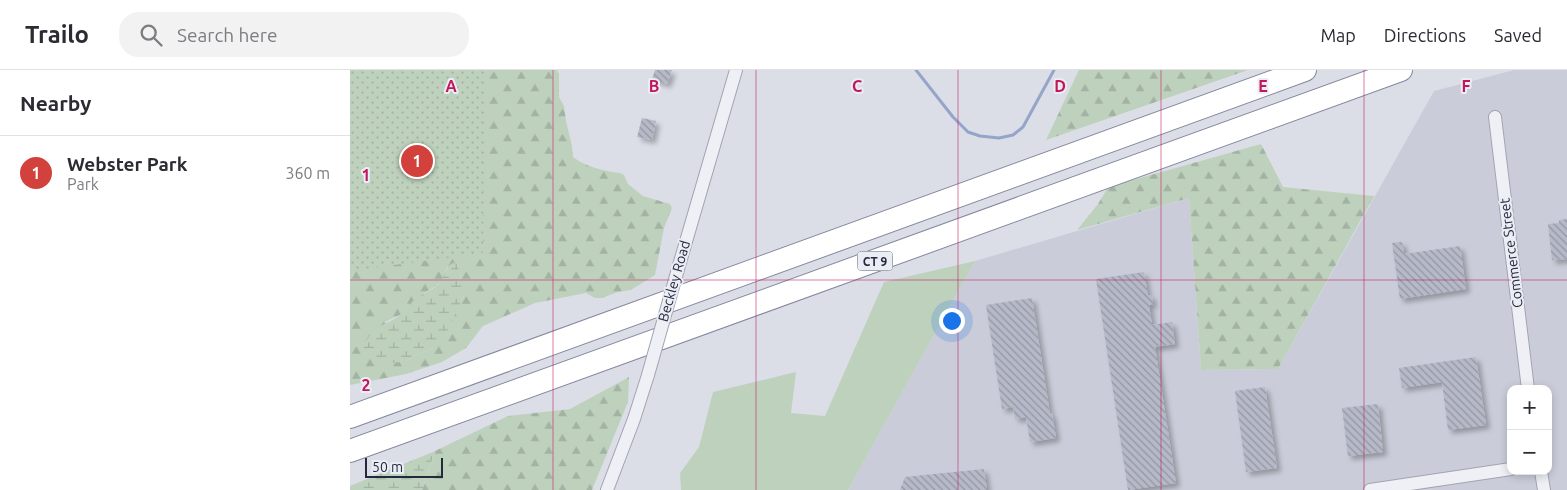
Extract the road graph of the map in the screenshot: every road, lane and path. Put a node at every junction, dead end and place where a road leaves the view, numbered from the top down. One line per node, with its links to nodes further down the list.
1 (736, 70): 10 (street, Beckley Road, bridge)
2 (1306, 70): 6 (highway, CT 9)
3 (1401, 70): 7 (highway, CT 9)
4 (1495, 117): 5 (street, Commerce Street)
5 (1528, 385)
6 (350, 417)
7 (350, 451)
8 (1507, 470): 11 (street)
9 (1542, 475): 12 (street)
10 (607, 490)
11 (1370, 490)
12 (1544, 490)

